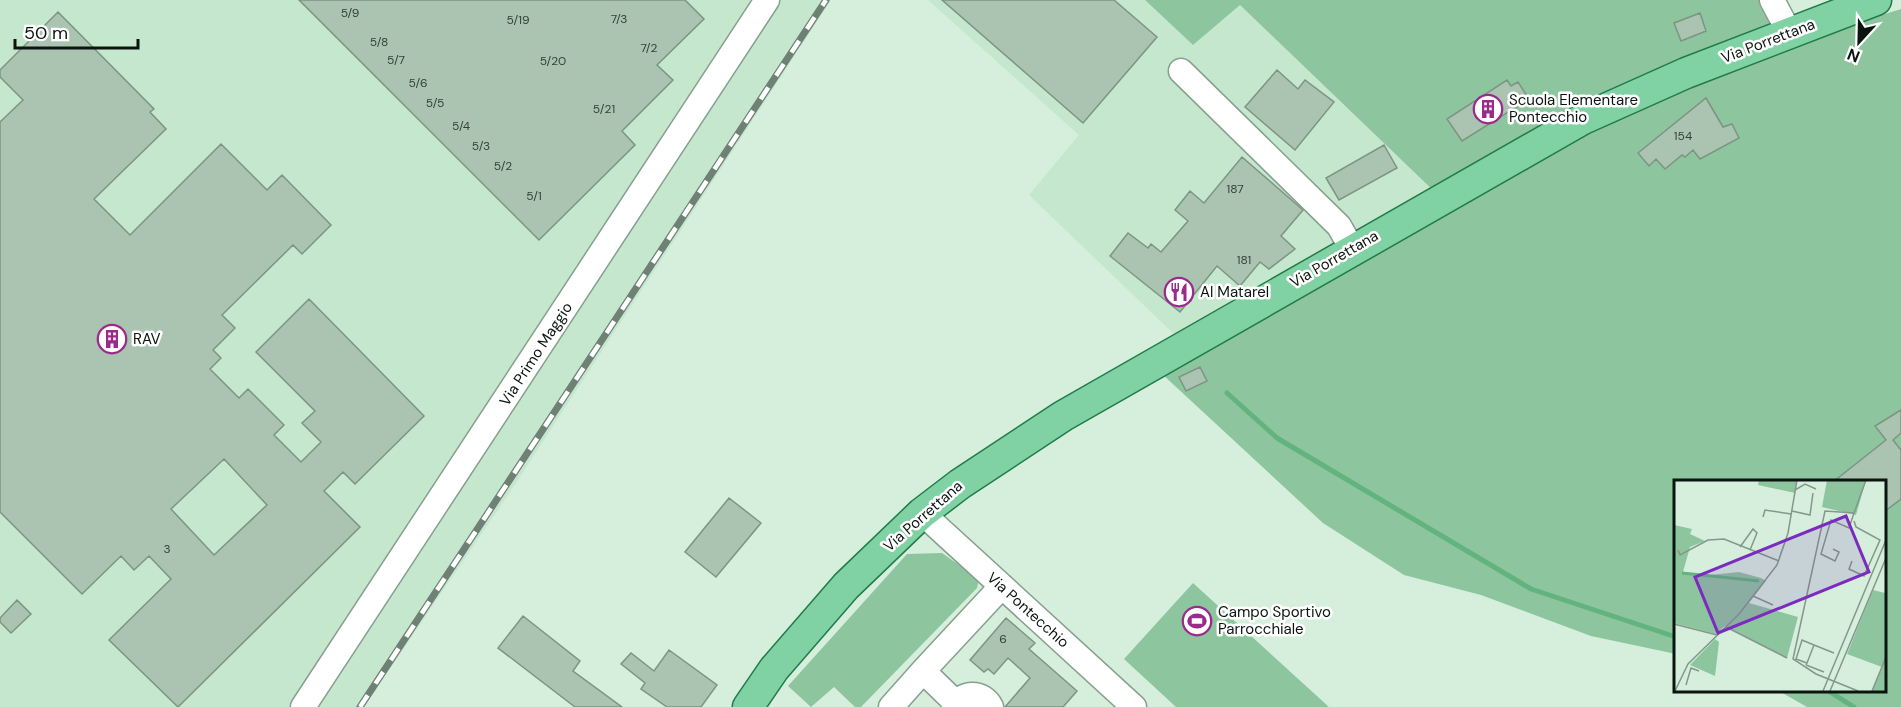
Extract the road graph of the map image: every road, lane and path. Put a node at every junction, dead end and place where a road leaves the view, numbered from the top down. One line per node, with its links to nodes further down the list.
1 (767, 0): 11 (street, Via Primo Maggio)
2 (1772, 0): 4 (street)
3 (1876, 0): 4 (main road, Via Porrettana)
4 (1789, 32): 6 (main road, Via Porrettana)
5 (1181, 71): 6 (street)
6 (1352, 249): 7 (main road, Via Porrettana)
7 (922, 513): 8 (street, Via Pontecchio); 12 (main road, Via Porrettana)
8 (1002, 586): 9 (street); 15 (street, Via Pontecchio)
9 (923, 672): 10 (street); 13 (street)
10 (955, 705): 14 (street)
11 (303, 707)
12 (748, 707)
13 (891, 707)
14 (991, 707)
15 (1134, 707)

